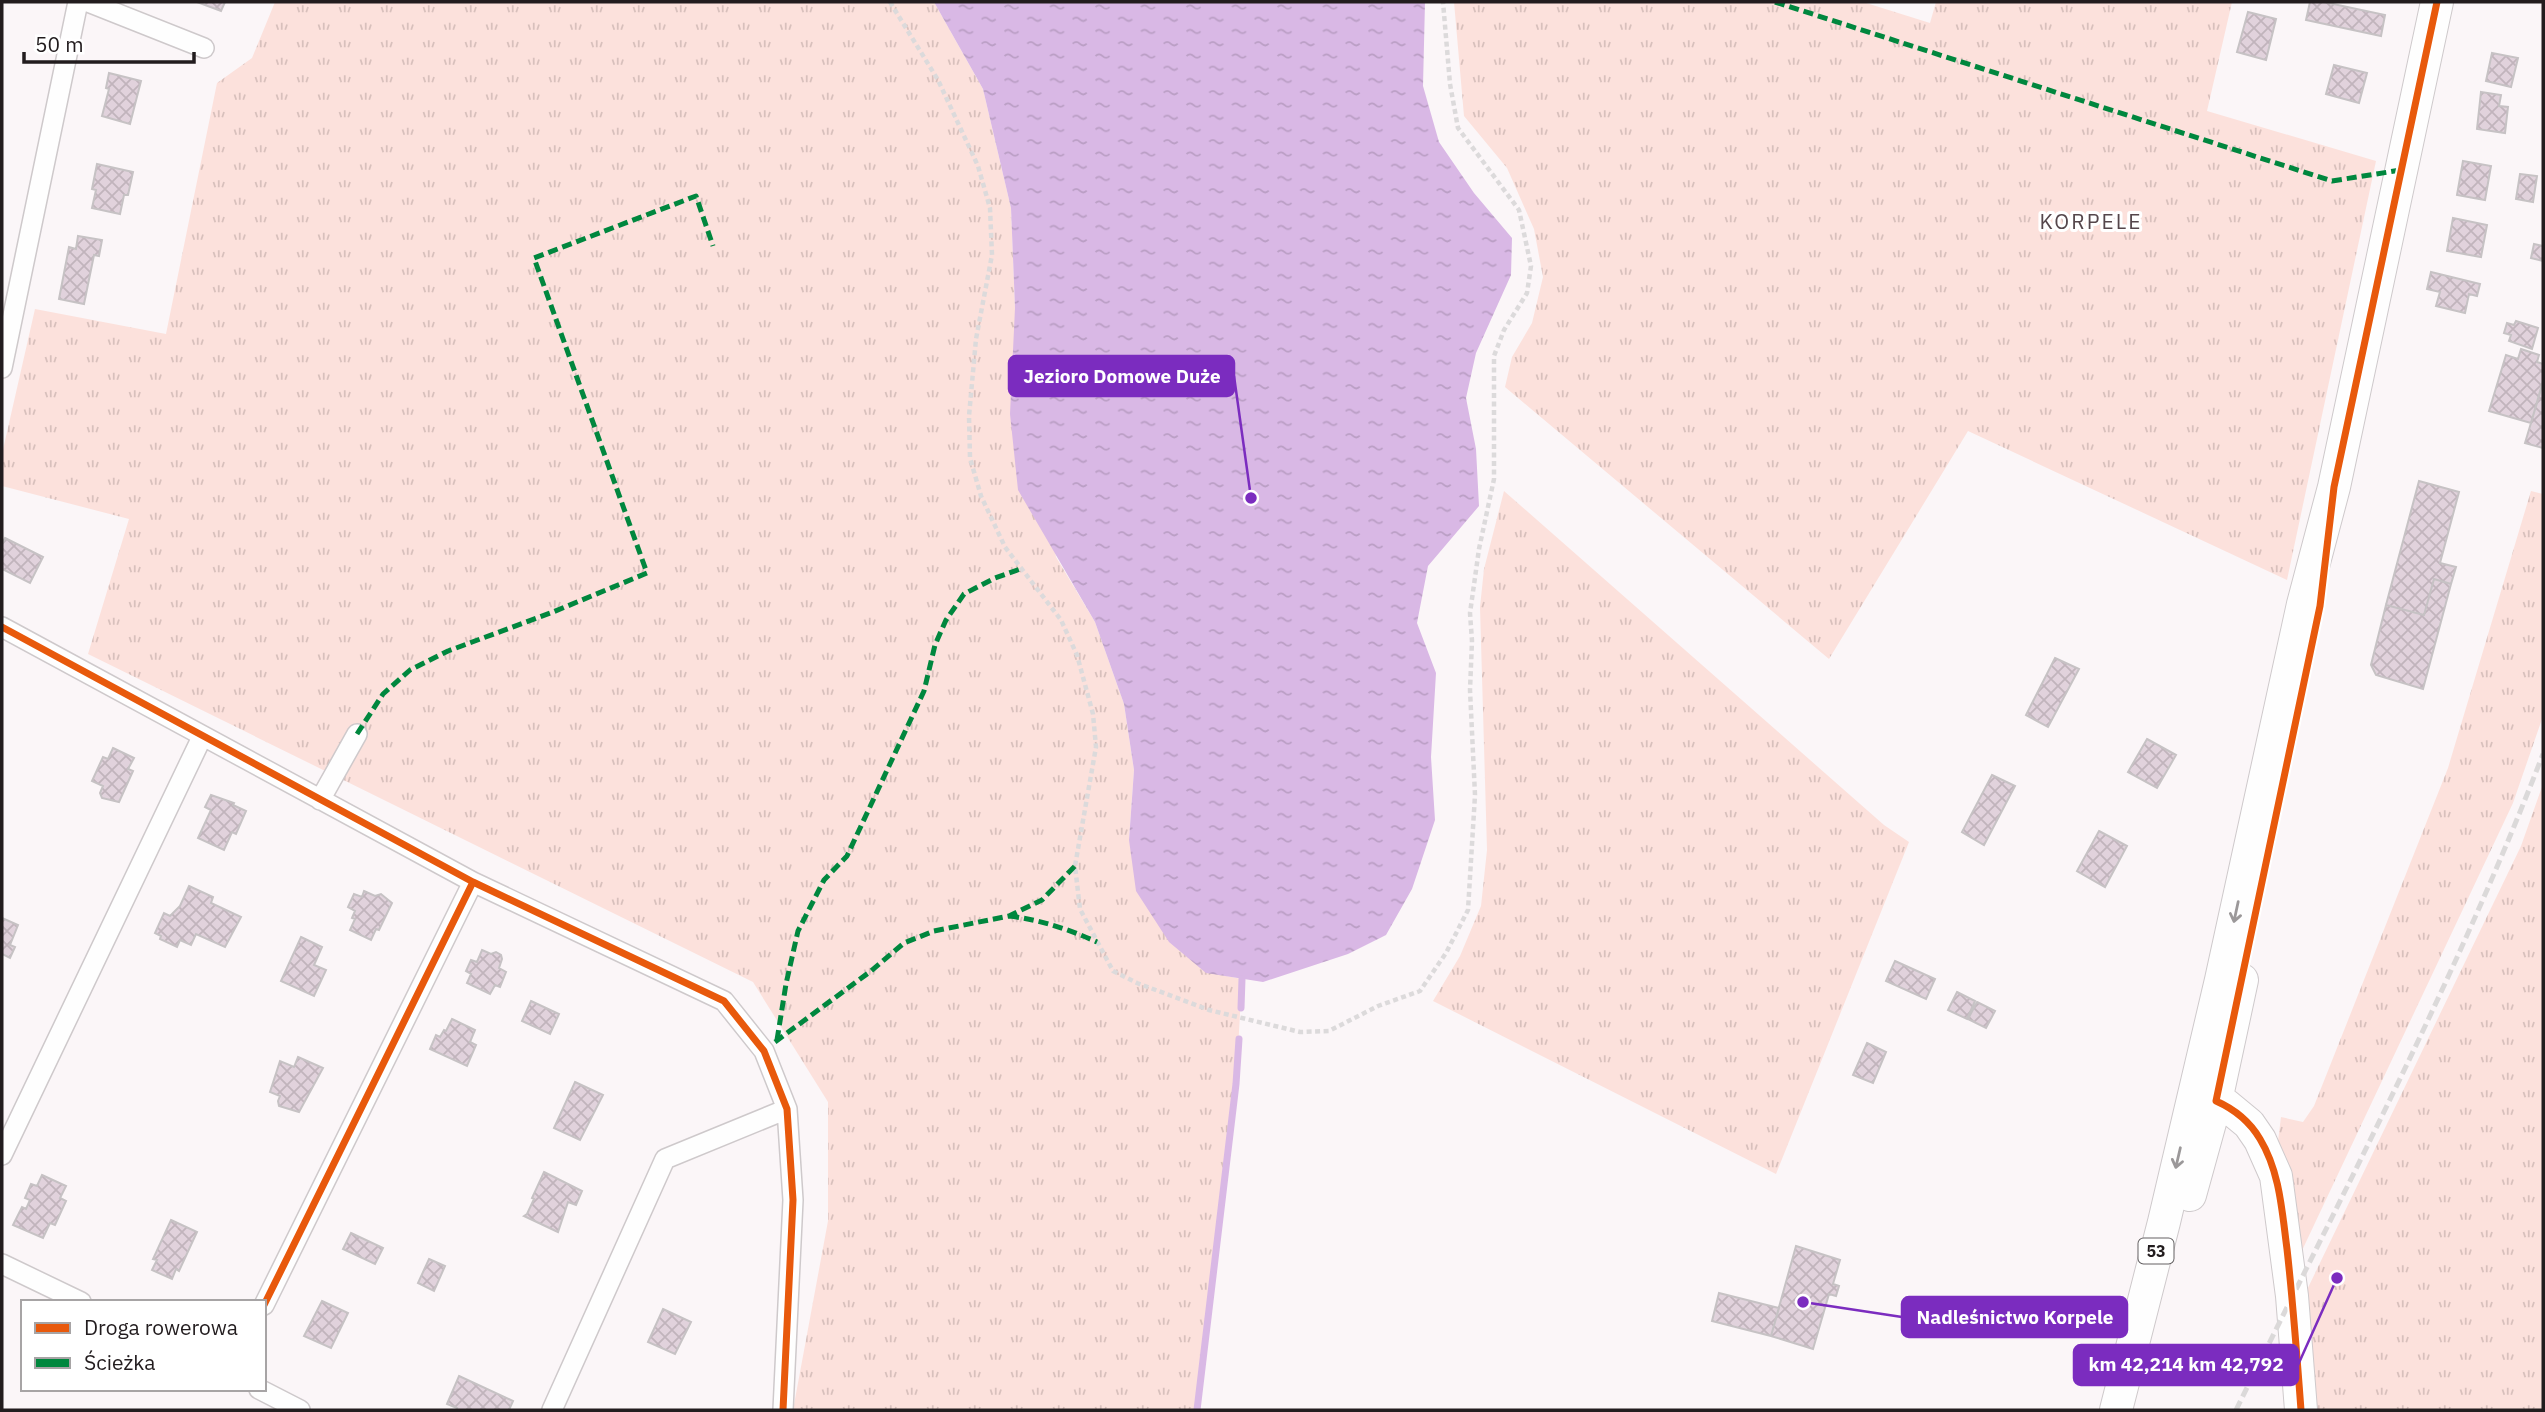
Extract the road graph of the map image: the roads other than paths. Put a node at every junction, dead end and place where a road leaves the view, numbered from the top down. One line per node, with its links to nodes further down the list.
1 (78, 2): 5 (street)
2 (88, 2): 4 (street)
3 (2437, 2): 11 (main road, 53)
4 (204, 48)
5 (2, 368)
6 (2, 627): 8 (street)
7 (357, 734): 9 (street)
8 (202, 737): 9 (street); 13 (street)
9 (320, 800): 10 (street)
10 (473, 883): 12 (street); 16 (street)
11 (2204, 1096): 21 (main road, 53, one-way to 21); 22 (main road, 53); 23 (main road)
12 (787, 1109): 19 (street); 20 (street)
13 (2, 1155)
14 (2, 1264): 15 (street)
15 (77, 1300)
16 (266, 1301)
17 (263, 1391): 18 (street)
18 (300, 1410)
19 (552, 1410)
20 (783, 1410)
21 (2116, 1410)
22 (2123, 1410)
23 (2301, 1410)

